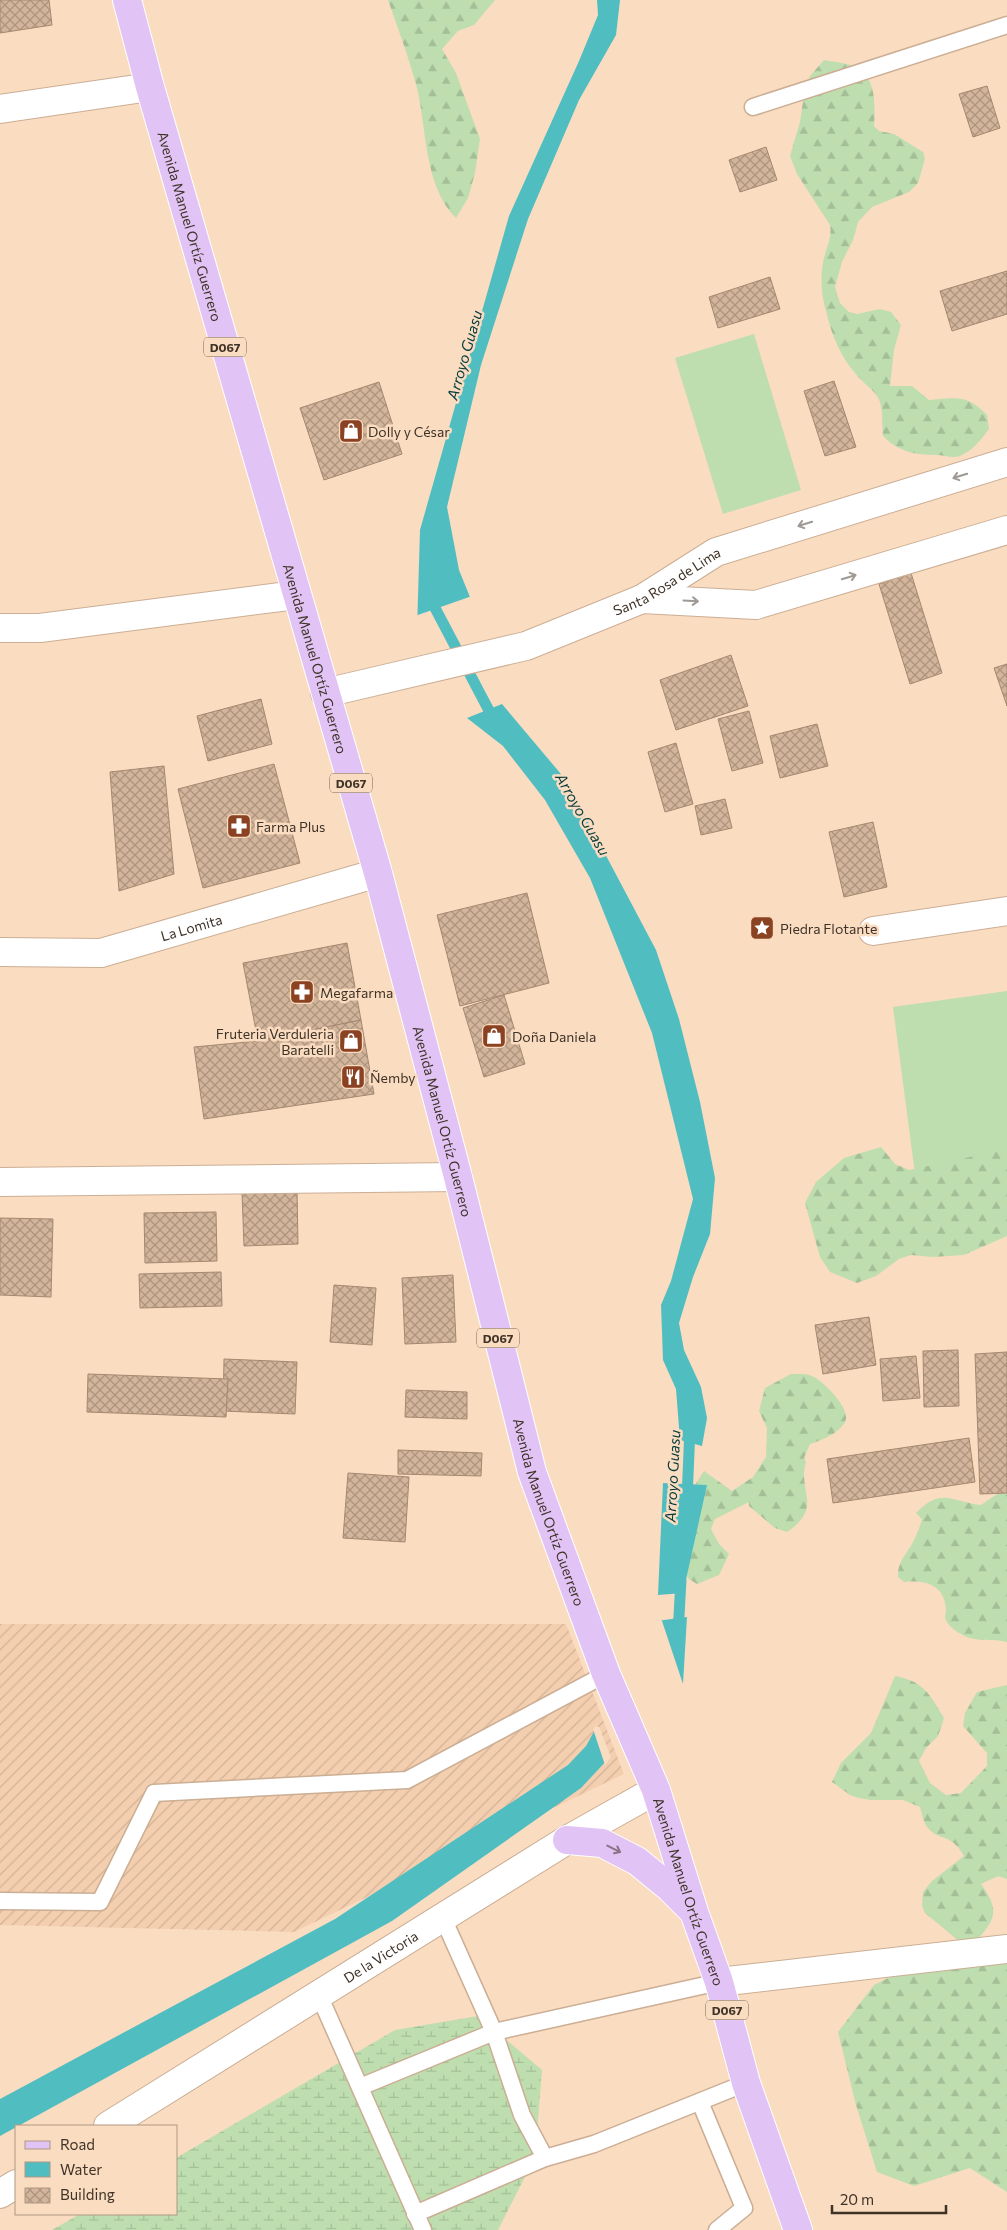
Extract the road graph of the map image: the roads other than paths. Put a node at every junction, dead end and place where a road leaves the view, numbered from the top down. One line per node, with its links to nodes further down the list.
1 (127, 0): 3 (main road, Avenida Manuel Ortíz Guerrero / D067)
2 (1007, 25): 4 (lane)
3 (150, 87): 5 (street); 8 (main road, Avenida Manuel Ortíz Guerrero / D067)
4 (753, 107)
5 (0, 109)
6 (1007, 462): 9 (street, Santa Rosa de Lima, one-way to 9)
7 (1007, 530): 9 (street, one-way to 7)
8 (296, 595): 10 (street); 11 (main road, Avenida Manuel Ortíz Guerrero / D067)
9 (642, 598): 11 (street, Santa Rosa de Lima)
10 (0, 628)
11 (325, 693): 12 (main road, Avenida Manuel Ortíz Guerrero / D067)
12 (378, 873): 15 (street, La Lomita); 16 (main road, Avenida Manuel Ortíz Guerrero / D067)
13 (1007, 911): 14 (street)
14 (872, 931)
15 (0, 952)
16 (458, 1177): 17 (street); 18 (main road, Avenida Manuel Ortíz Guerrero / D067)
17 (0, 1182)
18 (606, 1674): 19 (main road, Avenida Manuel Ortíz Guerrero / D067); 21 (lane)
19 (656, 1790): 20 (street, De la Victoria); 22 (main road, Avenida Manuel Ortíz Guerrero / D067)
20 (567, 1840): 22 (main road, one-way to 22); 23 (street, De la Victoria)
21 (0, 1901)
22 (694, 1912): 25 (main road, Avenida Manuel Ortíz Guerrero / D067)
23 (443, 1918): 26 (street, De la Victoria); 27 (lane)
24 (1007, 1949): 25 (street)
25 (719, 1982): 27 (lane); 28 (main road, Avenida Manuel Ortíz Guerrero / D067)
26 (319, 1995): 29 (lane); 31 (street, De la Victoria)
27 (494, 2032): 29 (lane); 32 (lane)
28 (746, 2083): 30 (lane); 38 (main road, Avenida Manuel Ortíz Guerrero / D067)
29 (360, 2087): 35 (lane)
30 (700, 2102): 32 (lane); 37 (lane)
31 (110, 2125)
32 (545, 2158): 35 (lane)
33 (15, 2185): 34 (street)
34 (0, 2194)
35 (415, 2214): 36 (lane)
36 (422, 2230)
37 (717, 2230)
38 (798, 2230)

